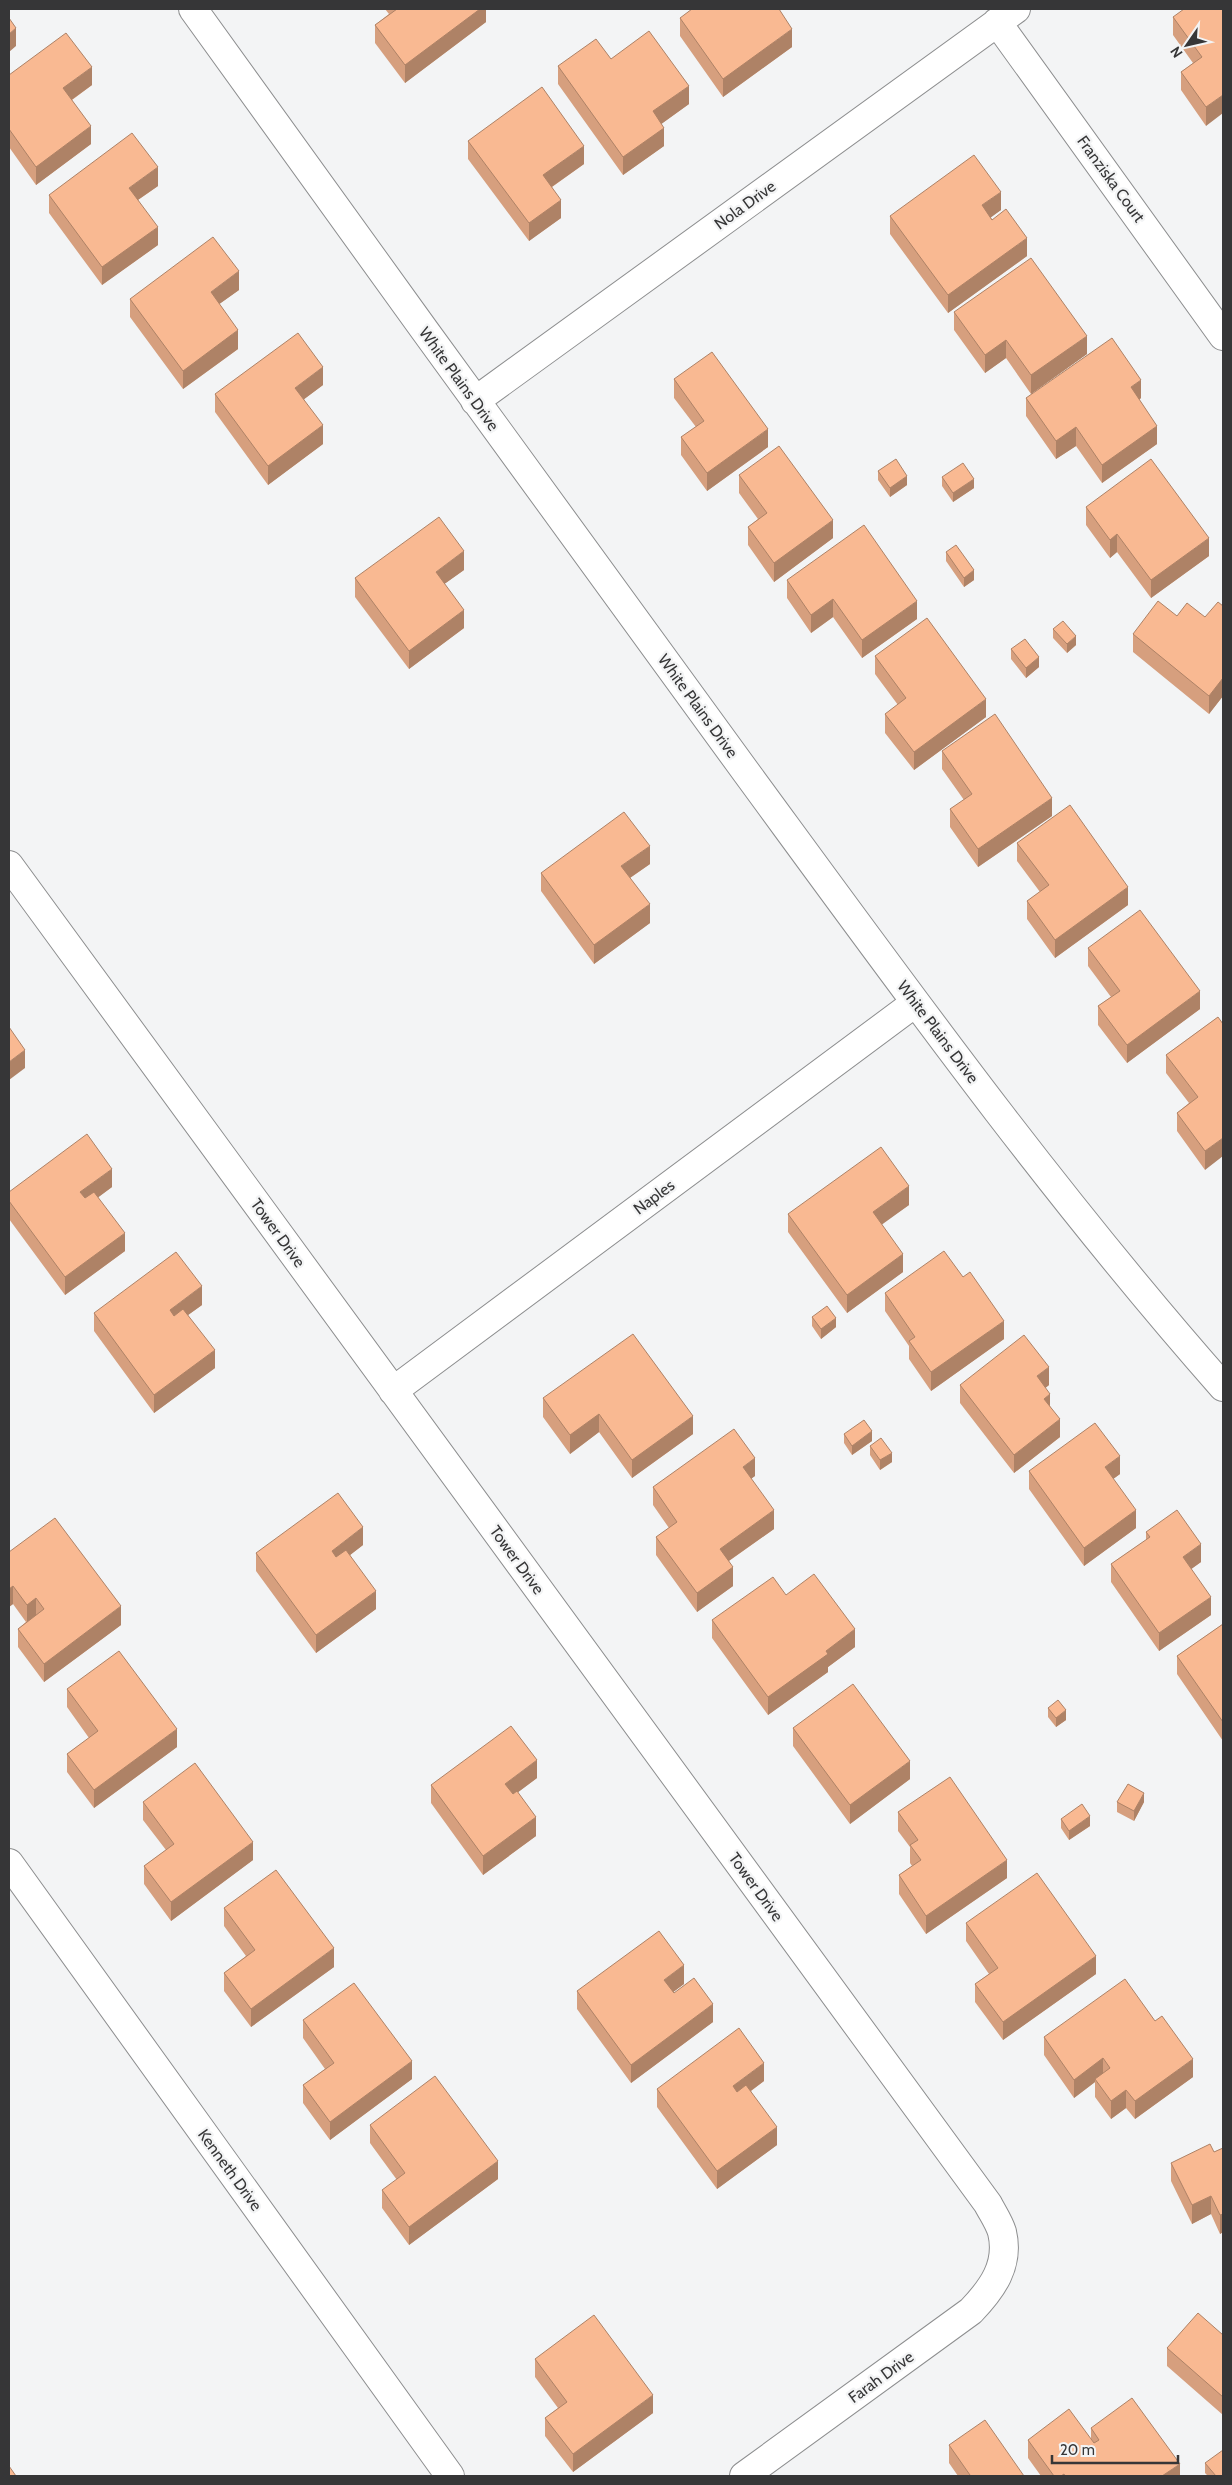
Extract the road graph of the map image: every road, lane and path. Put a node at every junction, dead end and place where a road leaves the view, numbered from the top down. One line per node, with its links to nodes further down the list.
1 (193, 9): 4 (street, White Plains Drive)
2 (1007, 16): 3 (street, Franziska Court); 4 (street, Nola Drive)
3 (1223, 336)
4 (475, 401): 6 (street, White Plains Drive)
5 (9, 865): 8 (street, Tower Drive)
6 (915, 1003): 7 (street, White Plains Drive); 8 (street, Naples)
7 (1223, 1387)
8 (393, 1391): 10 (street, Tower Drive)
9 (9, 1863): 11 (street, Kenneth Drive)
10 (1003, 2264): 12 (street, Farah Drive)
11 (450, 2476)
12 (744, 2476)

